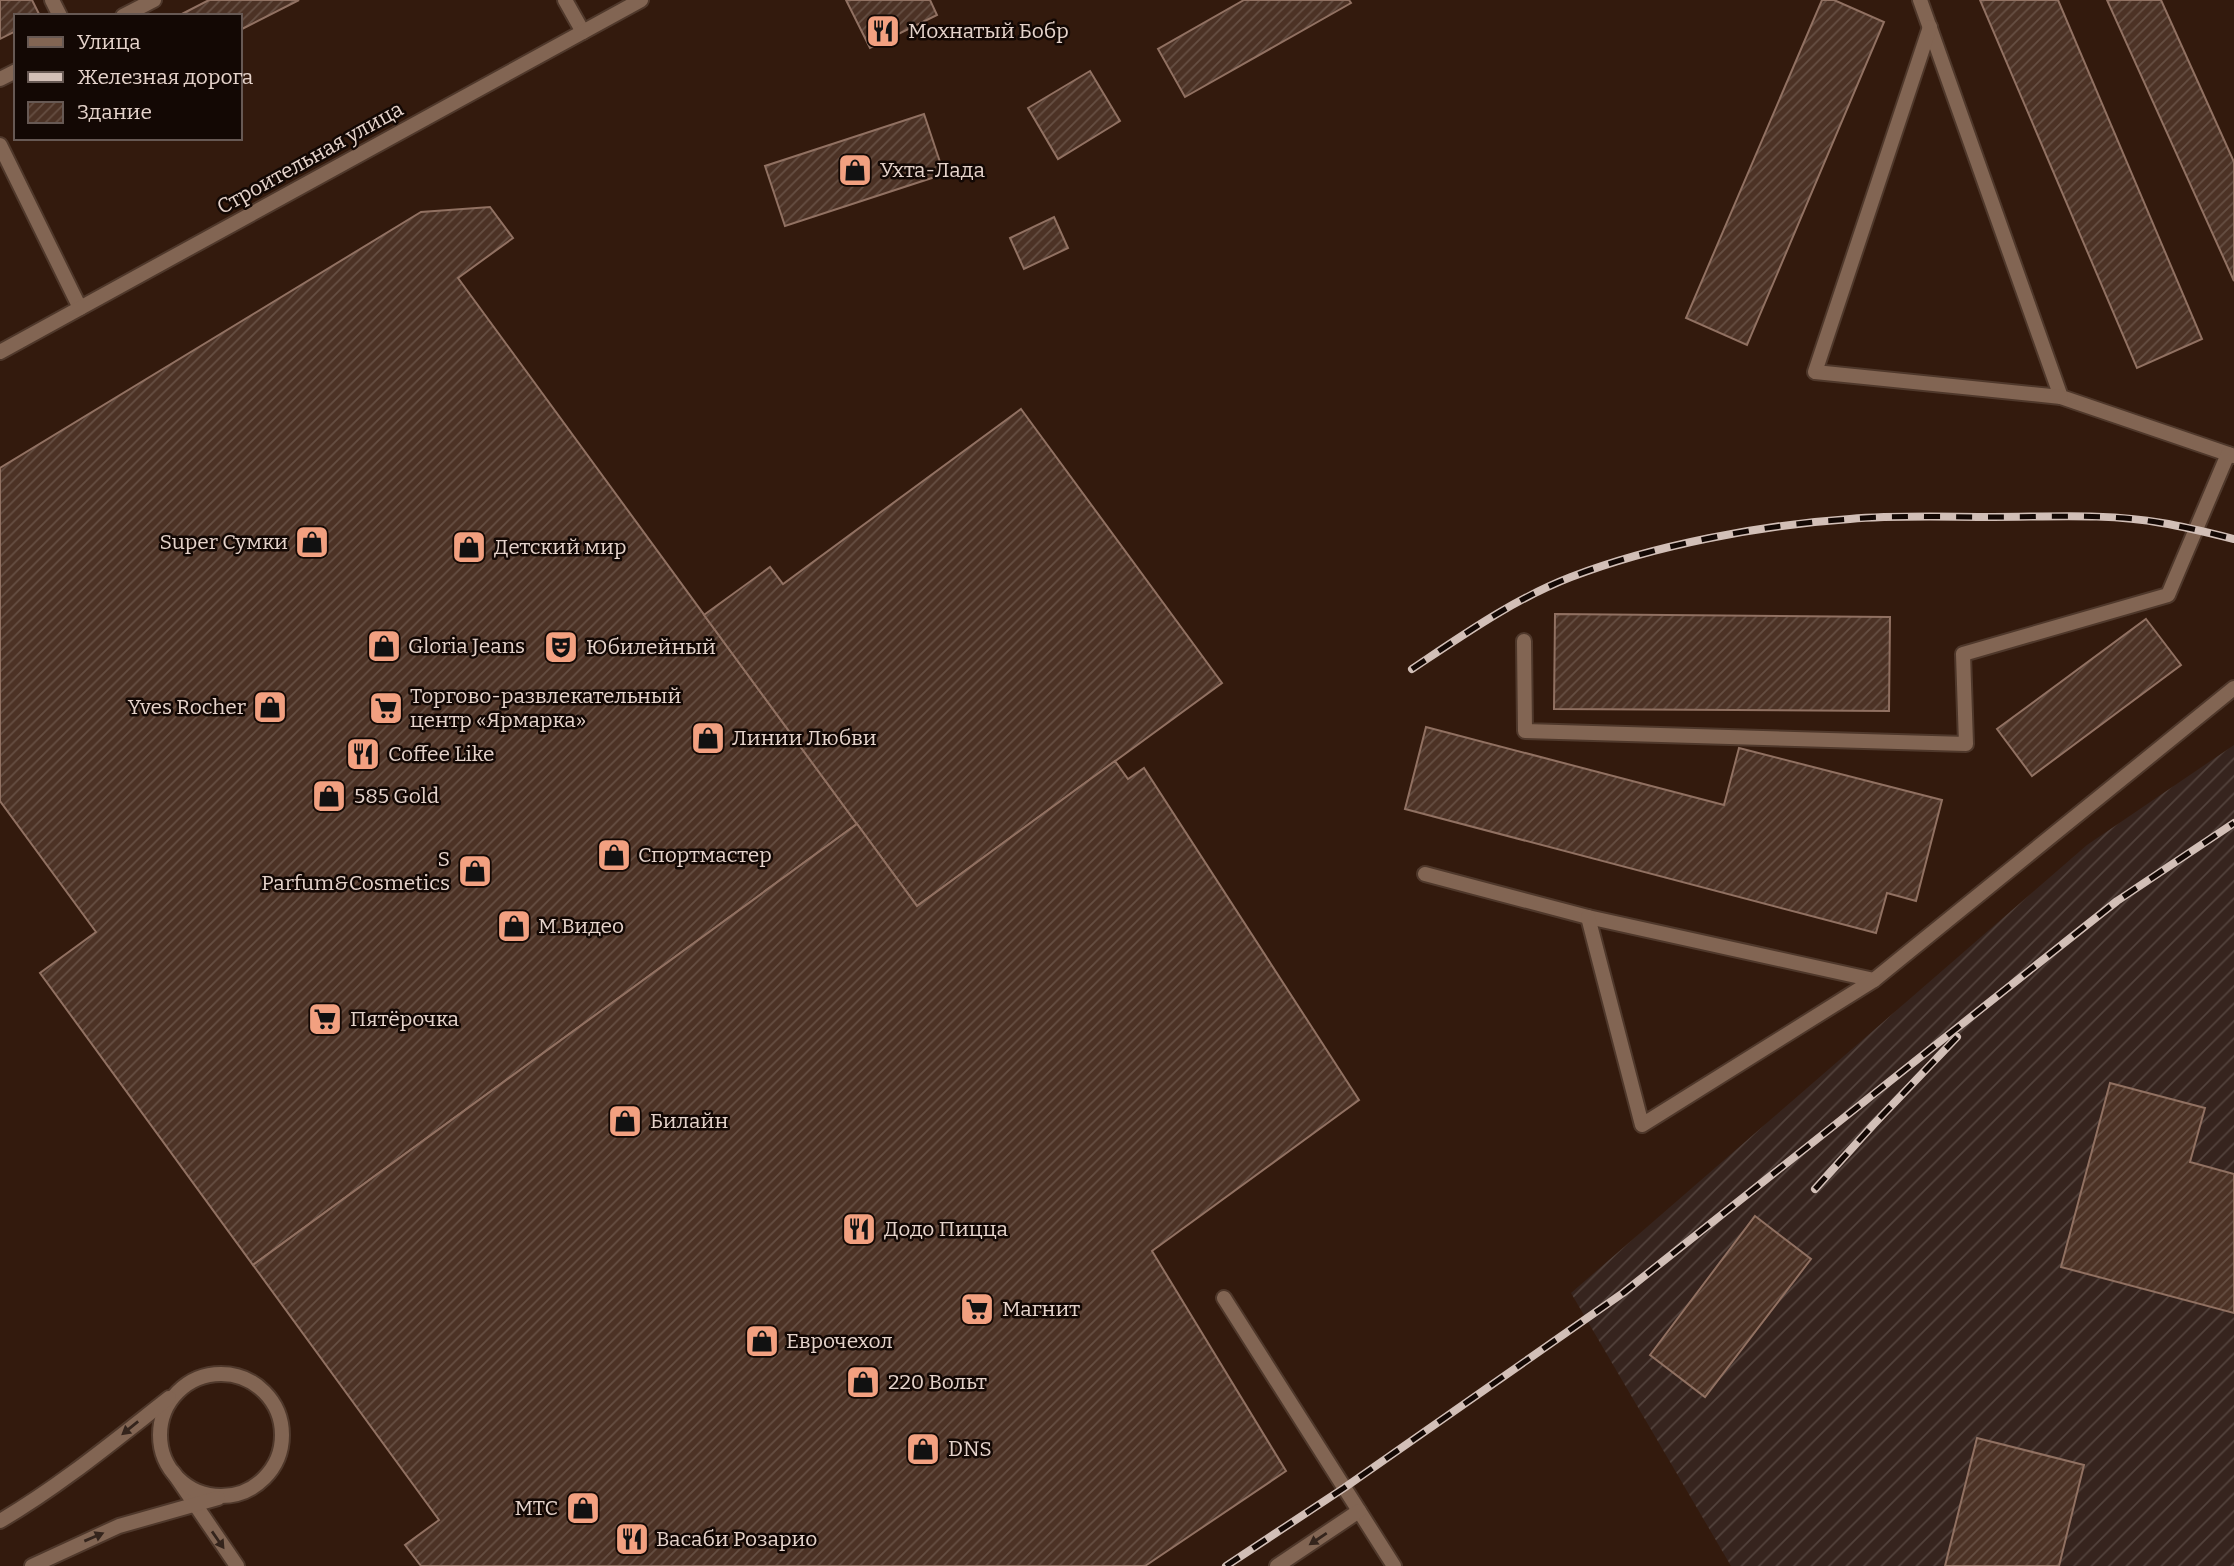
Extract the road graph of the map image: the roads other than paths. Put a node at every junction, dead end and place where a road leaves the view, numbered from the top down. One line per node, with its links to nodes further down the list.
1 (154, 0): 5 (street)
2 (565, 0): 7 (street)
3 (641, 0): 7 (street, Строительная улица)
4 (1920, 0): 6 (street)
5 (127, 14)
6 (1930, 27): 11 (street); 11 (street)
7 (583, 32): 9 (street, Строительная улица)
8 (0, 145): 9 (street)
9 (80, 308): 10 (street, Строительная улица)
10 (0, 352)
11 (2061, 397): 12 (street)
12 (2231, 455): 13 (street)
13 (1524, 641)
14 (2234, 688): 17 (street)
15 (1425, 874): 16 (street)
16 (1588, 917): 17 (street); 17 (street)
17 (1874, 980)
18 (1224, 1298): 23 (street)
19 (184, 1386): 20 (street); 21 (street); 24 (street, one-way to 24)
20 (173, 1472): 21 (street); 22 (street)
21 (228, 1495): 22 (street)
22 (194, 1505): 25 (street, one-way to 22); 26 (street, one-way to 26)
23 (1359, 1511): 27 (street, one-way to 27); 28 (street)
24 (0, 1521)
25 (32, 1566)
26 (237, 1566)
27 (1277, 1566)
28 (1394, 1566)

